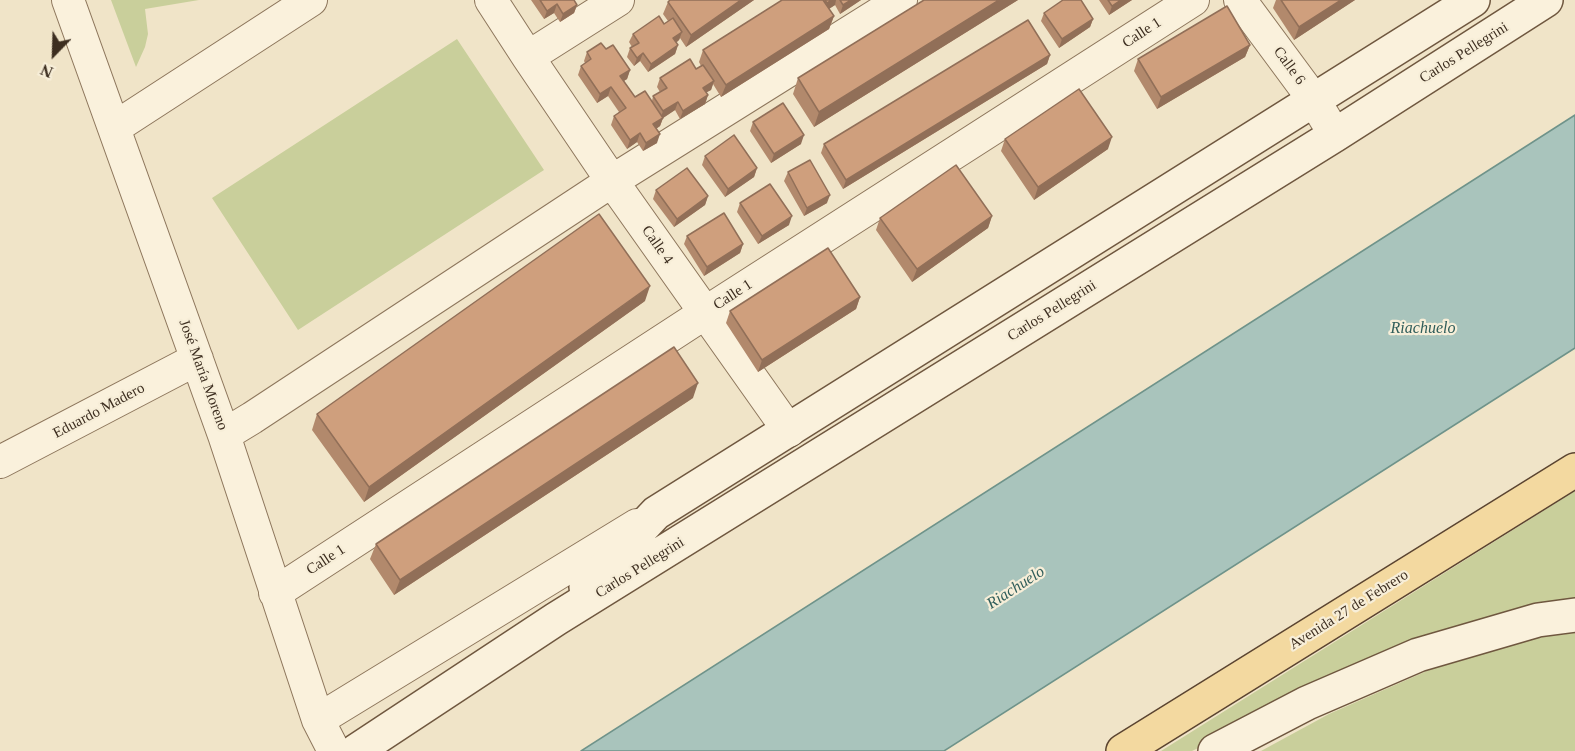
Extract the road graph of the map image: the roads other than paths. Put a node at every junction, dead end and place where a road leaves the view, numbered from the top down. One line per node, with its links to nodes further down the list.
1 (68, 0): 12 (street, José María Moreno)
2 (311, 0): 12 (street)
3 (490, 0): 10 (street, Calle 4)
4 (618, 0): 10 (street)
5 (901, 0): 14 (street)
6 (1194, 0): 15 (street, Calle 1)
7 (1240, 0): 11 (street, Calle 6)
8 (1473, 0): 11 (main road, Carlos Pellegrini)
9 (1546, 0): 13 (main road, Carlos Pellegrini)
10 (528, 57): 14 (street, Calle 4)
11 (1314, 100): 13 (street, Calle 6); 17 (main road, Carlos Pellegrini)
12 (114, 128): 16 (street, José María Moreno)
13 (1335, 135): 24 (main road, Carlos Pellegrini)
14 (612, 182): 15 (street, Calle 4); 18 (street)
15 (705, 313): 17 (street, Calle 4); 22 (street, Calle 1)
16 (197, 360): 18 (street, José María Moreno); 19 (street, Eduardo Madero)
17 (789, 431): 21 (main road, Carlos Pellegrini)
18 (224, 435): 22 (street, José María Moreno)
19 (0, 462)
20 (1575, 470): 28 (main road, Avenida 27 de Febrero)
21 (656, 513): 24 (main road, Carlos Pellegrini); 25 (street, Carlos Pellegrini)
22 (275, 593): 25 (street, José María Moreno)
23 (1575, 615): 29 (main road)
24 (556, 619): 27 (main road, Carlos Pellegrini)
25 (318, 720): 26 (street, José María Moreno)
26 (334, 751)
27 (356, 751)
28 (1123, 751)
29 (1215, 751)

